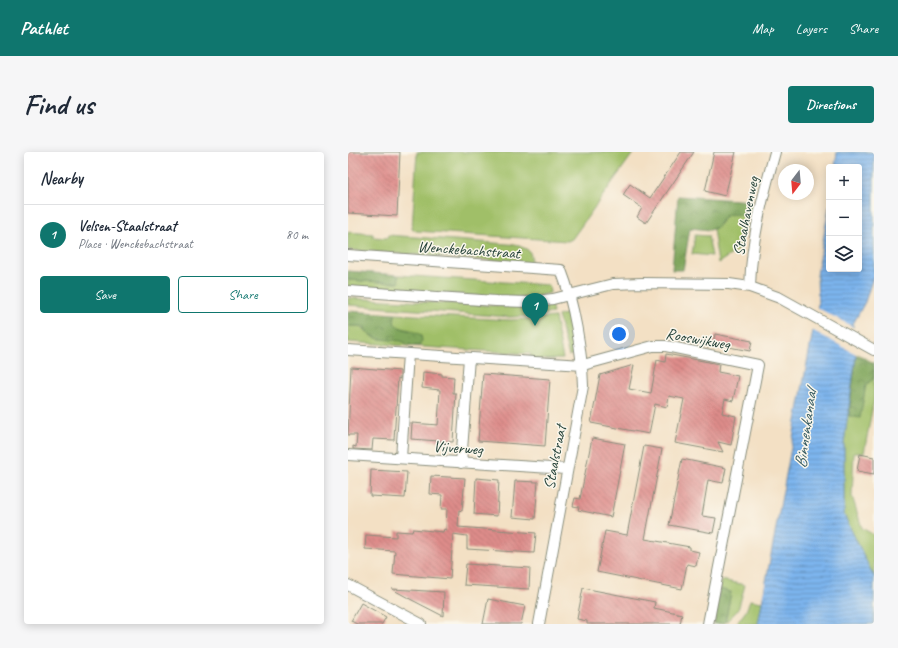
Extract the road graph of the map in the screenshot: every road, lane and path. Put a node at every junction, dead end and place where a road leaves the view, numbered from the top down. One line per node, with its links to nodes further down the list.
1 (775, 152): 3 (street, Staalhavenweg)
2 (348, 255): 5 (street, Wenckebachstraat)
3 (750, 287): 5 (street); 7 (street)
4 (348, 291): 5 (street)
5 (569, 295): 10 (street, Staalstraat)
6 (348, 350): 8 (street, Rooswijkweg)
7 (874, 350)
8 (408, 354): 9 (street, Rooswijkweg); 12 (street)
9 (469, 358): 10 (street, Rooswijkweg); 13 (street)
10 (583, 365): 14 (street, Staalstraat); 18 (street, Rooswijkweg)
11 (348, 455): 12 (street, Vijverweg)
12 (401, 458): 13 (street, Vijverweg)
13 (461, 462): 14 (street, Vijverweg)
14 (566, 470): 17 (street, Staalstraat)
15 (348, 585): 16 (street)
16 (421, 624)
17 (539, 624)
18 (708, 624)

